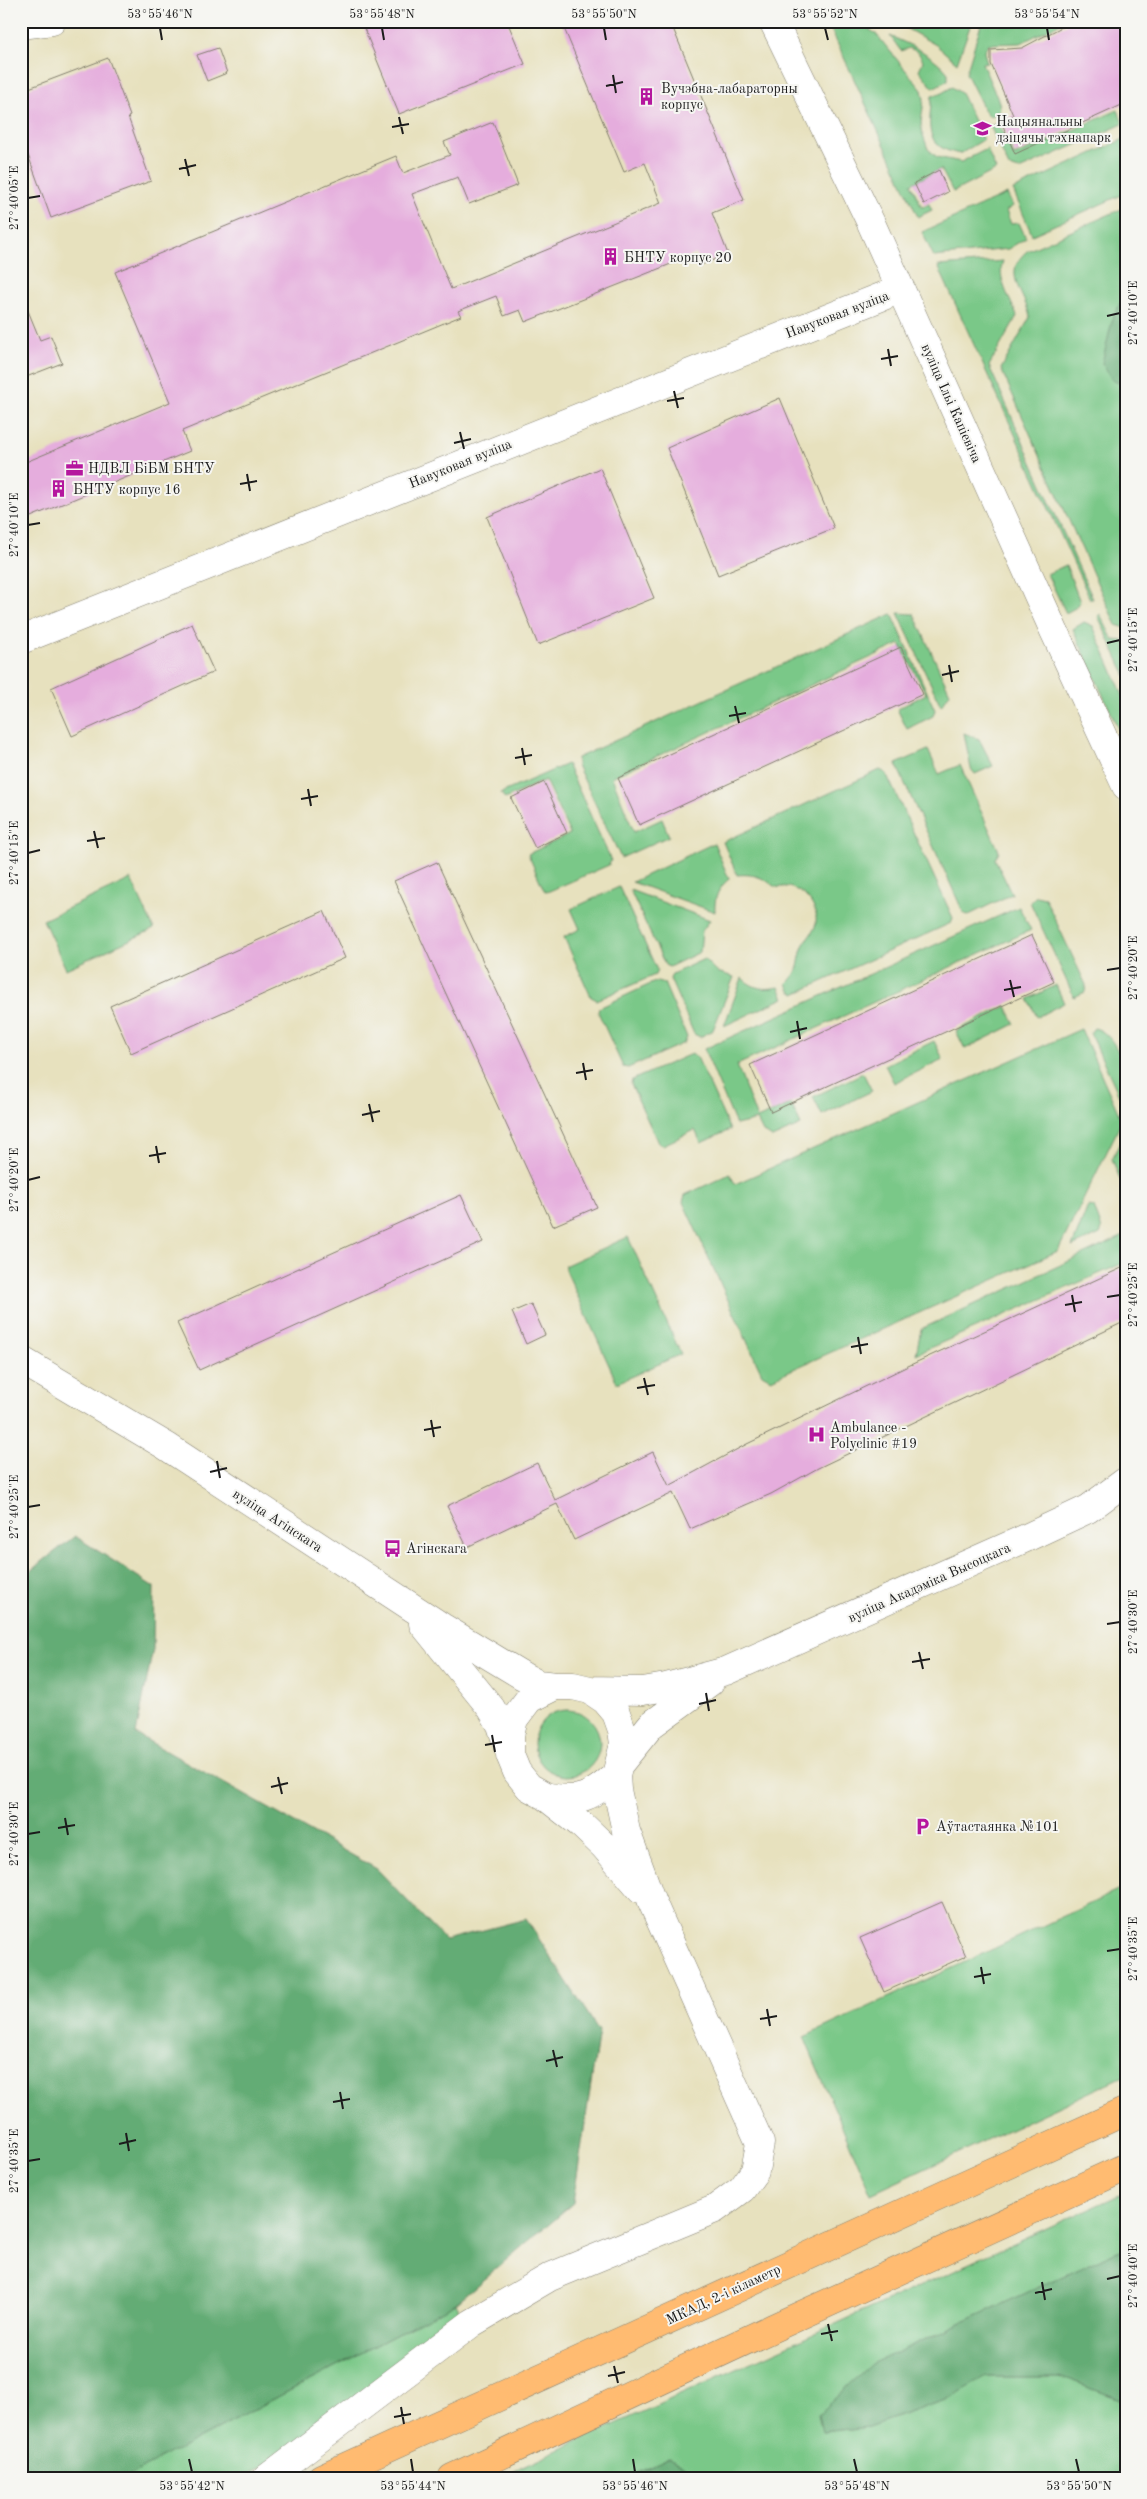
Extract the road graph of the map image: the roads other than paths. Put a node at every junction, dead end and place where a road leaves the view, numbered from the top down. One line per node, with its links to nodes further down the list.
1 (52, 21): 3 (street)
2 (773, 21): 4 (street, вуліца Ільі Капіевіча)
3 (21, 25)
4 (901, 289): 5 (street, Навуковая вуліца); 6 (street, вуліца Ільі Капіевіча)
5 (21, 640)
6 (1126, 786)
7 (21, 1360): 9 (street, вуліца Агінскага)
8 (1126, 1481): 10 (street, вуліца Акадэміка Высоцкага)
9 (406, 1603): 11 (street, вуліца Агінскага); 13 (street, вуліца Агінскага)
10 (726, 1671): 12 (street); 14 (street)
11 (555, 1686): 12 (street); 13 (street)
12 (590, 1690): 14 (street)
13 (510, 1755): 15 (street)
14 (619, 1769): 15 (street); 16 (street)
15 (545, 1796): 16 (street)
16 (652, 1902): 19 (street)
17 (1126, 2111): 20 (highway, МКАД, 2-і кіламетр)
18 (1126, 2167): 21 (highway)
19 (268, 2478)
20 (321, 2478)
21 (452, 2478)

